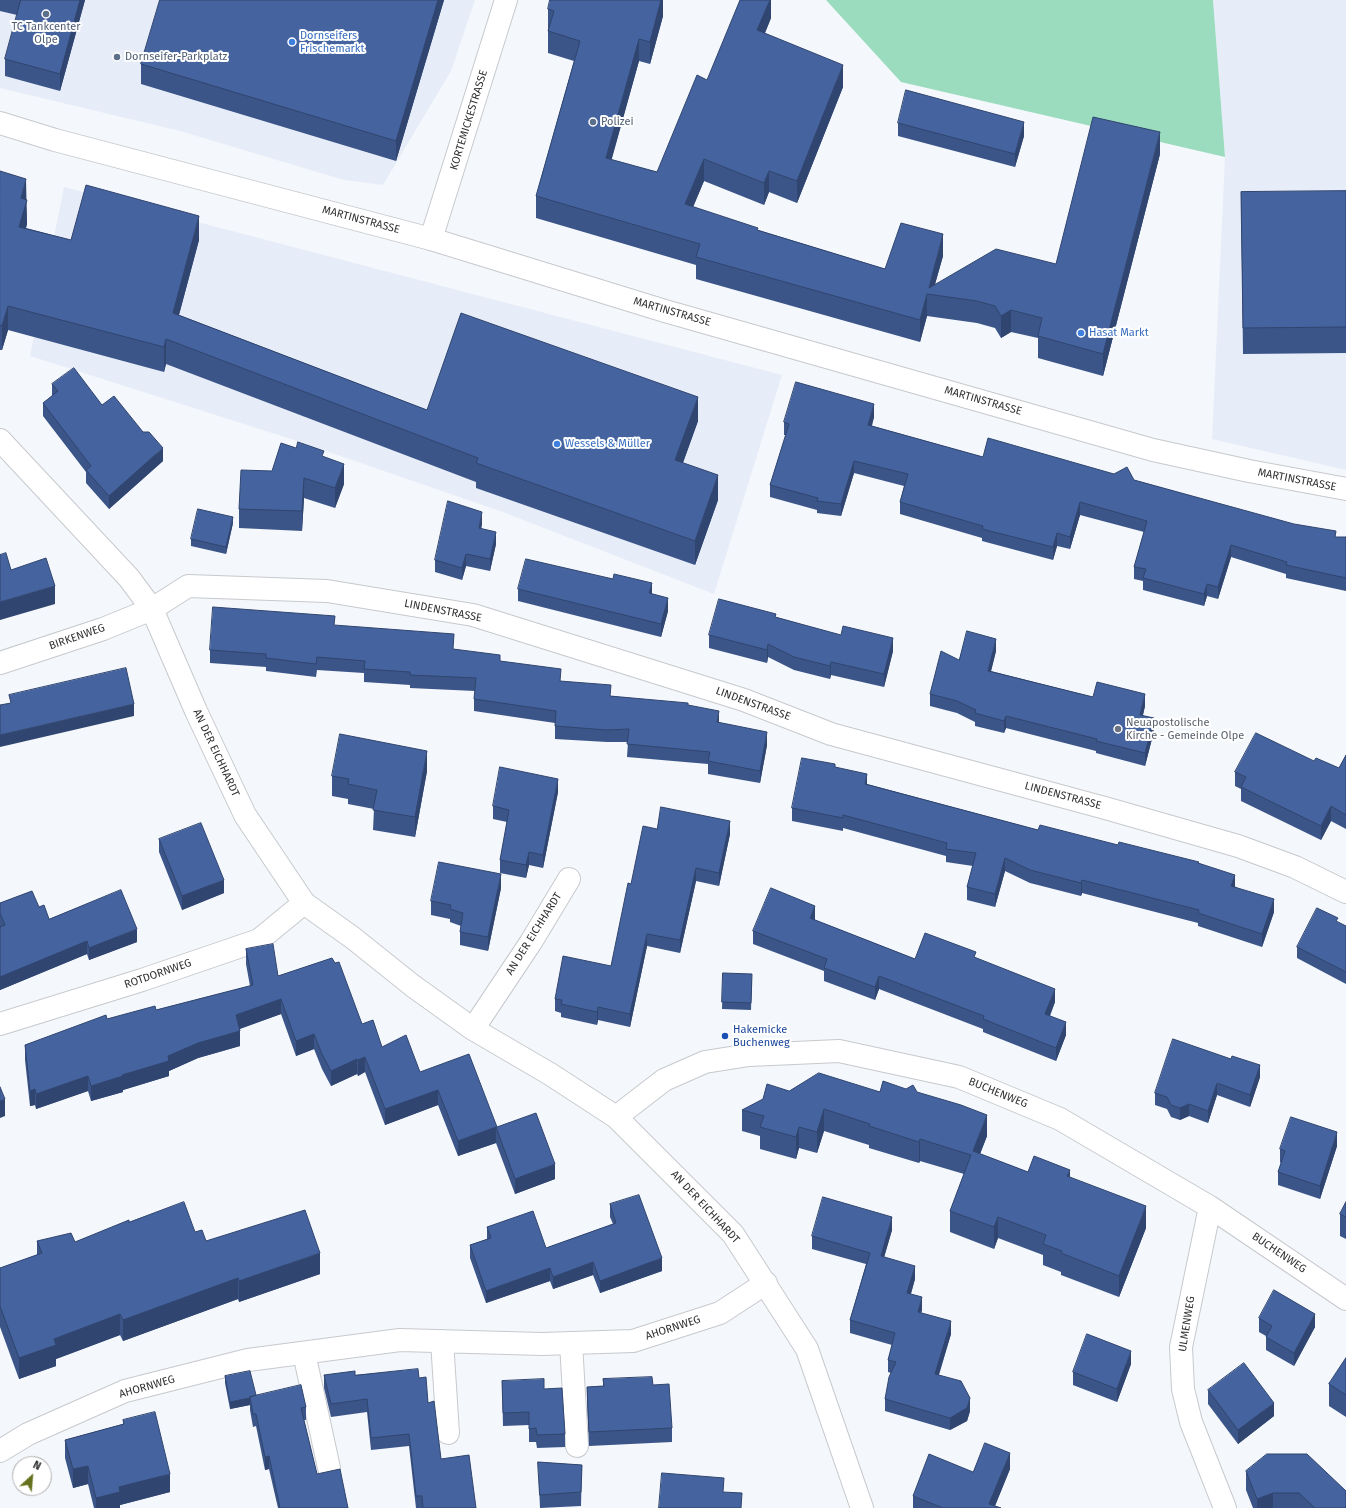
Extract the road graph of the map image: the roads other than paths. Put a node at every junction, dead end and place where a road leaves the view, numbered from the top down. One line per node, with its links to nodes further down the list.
1 (506, 0): 3 (street, KORTEMICKESTRASSE)
2 (0, 123): 3 (street, MARTINSTRASSE)
3 (431, 239): 5 (street, MARTINSTRASSE)
4 (0, 440): 6 (street, AN DER EICHHARDT)
5 (1346, 489)
6 (152, 609): 7 (street, BIRKENWEG); 9 (street, LINDENSTRASSE); 10 (street, AN DER EICHHARDT)
7 (0, 663)
8 (569, 879): 12 (street, AN DER EICHHARDT)
9 (1346, 892)
10 (304, 903): 11 (street, ROTDORNWEG); 12 (street, AN DER EICHHARDT)
11 (0, 1024)
12 (473, 1029): 13 (street, AN DER EICHHARDT)
13 (616, 1117): 14 (street, BUCHENWEG); 15 (street, AN DER EICHHARDT)
14 (1210, 1207): 16 (street, BUCHENWEG); 25 (street, ULMENWEG)
15 (766, 1283): 18 (street, AHORNWEG); 24 (street, AN DER EICHHARDT)
16 (1346, 1299)
17 (442, 1341): 18 (street, AHORNWEG); 19 (street, AHORNWEG); 20 (street)
18 (571, 1343): 21 (street)
19 (304, 1353): 22 (street, AHORNWEG); 23 (street)
20 (448, 1433)
21 (577, 1446)
22 (0, 1451)
23 (329, 1468)
24 (862, 1508)
25 (1225, 1508)

